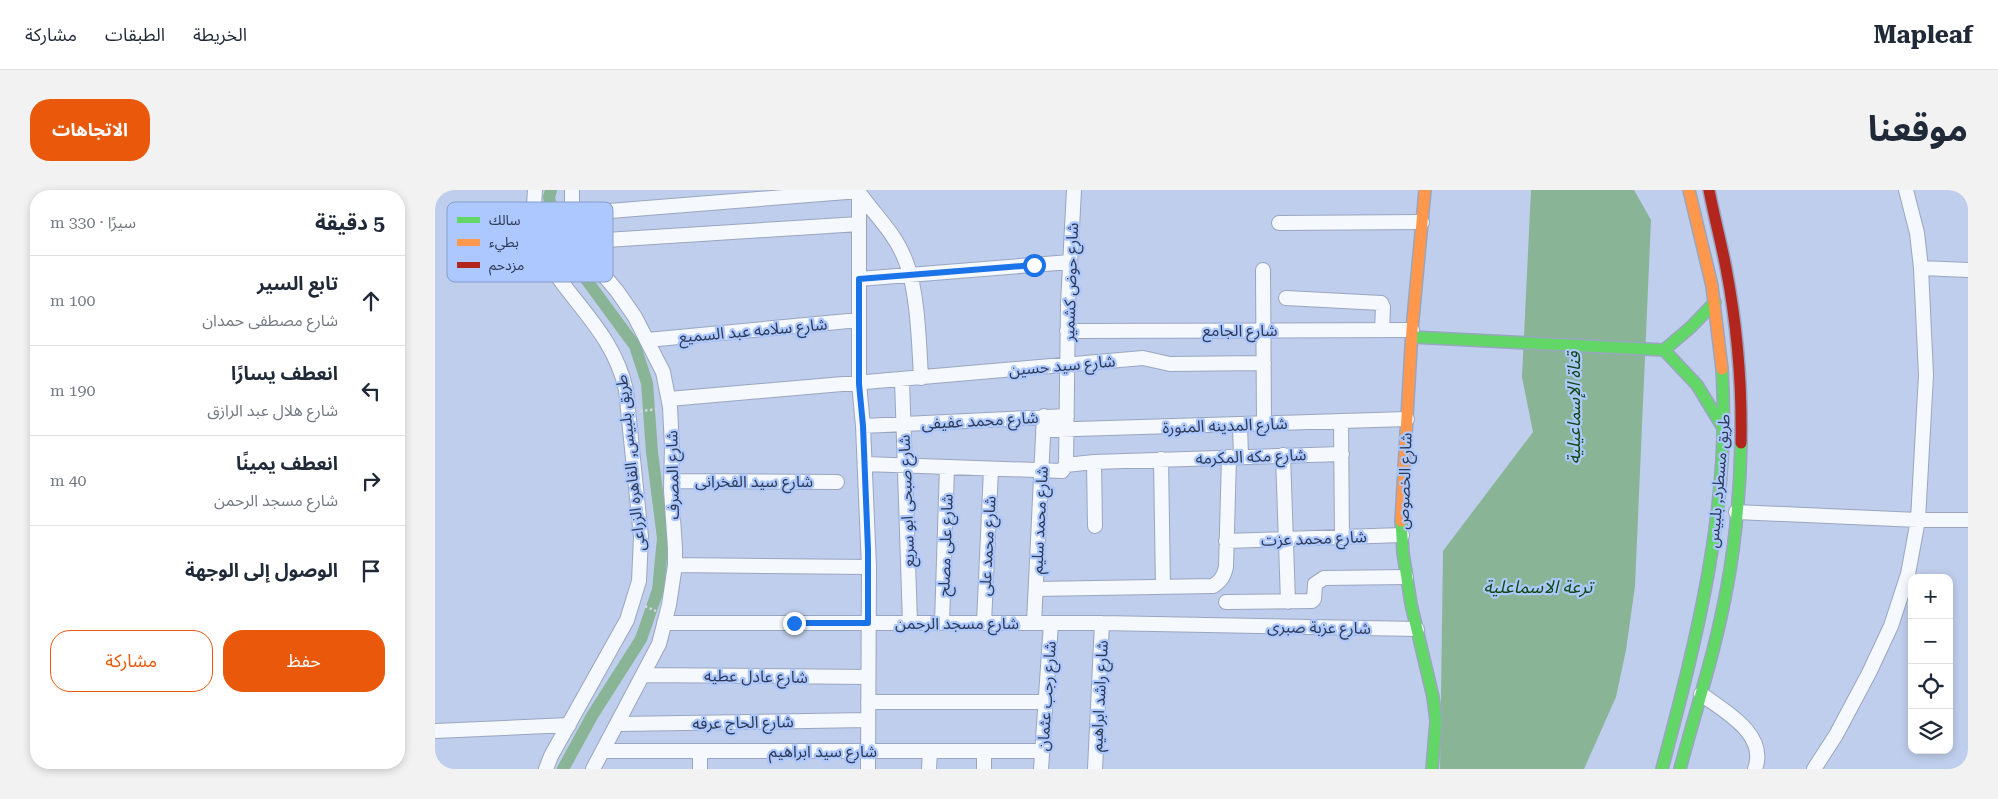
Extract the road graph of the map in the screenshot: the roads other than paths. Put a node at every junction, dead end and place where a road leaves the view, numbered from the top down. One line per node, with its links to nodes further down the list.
1 (1073, 190): 12 (street, شارع حوض كشمير)
2 (1425, 190): 8 (main road, شارع الخصوص)
3 (1689, 190): 21 (main road, طريق مسطرد, بلبيس)
4 (1709, 190): 57 (main road, طريق مسطرد, بلبيس)
5 (1906, 190): 13 (street)
6 (858, 191): 7 (street); 10 (street); 16 (street)
7 (613, 211)
8 (1422, 222): 9 (street); 26 (main road, شارع الخصوص)
9 (1279, 223)
10 (859, 224): 11 (street); 17 (street)
11 (613, 240)
12 (1070, 262): 16 (street); 25 (street, شارع حوض كشمير)
13 (1921, 268): 15 (street); 58 (street)
14 (1263, 270): 23 (street)
15 (1968, 270)
16 (910, 275): 17 (street); 31 (street)
17 (859, 279): 22 (street)
18 (563, 282): 89 (street, طريق بلبيس, القاهره الزراعى)
19 (608, 282): 27 (street, شارع المصرف)
20 (1286, 298): 24 (street)
21 (1715, 302): 28 (main road); 43 (main road, طريق مسطرد, بلبيس)
22 (859, 320): 27 (street, شارع سلامه عبد السميع); 33 (street)
23 (1264, 330): 24 (street, شارع الجامع); 25 (street, شارع الجامع); 29 (street)
24 (1381, 330): 26 (street, شارع الجامع)
25 (1067, 331): 30 (street, شارع حوض كشمير)
26 (1412, 334): 28 (main road); 35 (main road, شارع الخصوص)
27 (647, 340): 34 (street, شارع المصرف)
28 (1662, 350): 43 (main road)
29 (1264, 363): 30 (street, شارع سيد حسين); 39 (street)
30 (1068, 364): 31 (street, شارع سيد حسين); 38 (street, شارع حوض كشمير)
31 (921, 378): 32 (street, شارع سيد حسين)
32 (902, 380): 33 (street, شارع سيد حسين); 41 (street, شارع صبحى ابو سريع)
33 (859, 384): 34 (street); 42 (street)
34 (664, 404): 55 (street, شارع المصرف)
35 (1407, 419): 36 (street, شارع المدينه المنورة); 61 (main road, شارع الخصوص)
36 (1341, 420): 39 (street, شارع المدينه المنورة); 44 (street)
37 (1043, 423): 38 (street, شارع محمد عفيفى); 41 (street, شارع محمد عفيفى); 54 (street, شارع محمد سليم)
38 (1067, 423): 40 (street, شارع المدينه المنورة); 52 (street, شارع حوض كشمير)
39 (1264, 423): 40 (street, شارع المدينه المنورة)
40 (1240, 424): 46 (street)
41 (904, 425): 42 (street, شارع محمد عفيفى); 50 (street, شارع صبحى ابو سريع)
42 (863, 426): 49 (street)
43 (1724, 430): 106 (main road, طريق مسطرد, بلبيس)
44 (1342, 454): 45 (street, شارع مكه المكرمه); 62 (street)
45 (1283, 456): 46 (street, شارع مكه المكرمه); 63 (street)
46 (1235, 457): 47 (street, شارع مكه المكرمه); 64 (street)
47 (1161, 459): 48 (street, شارع مكه المكرمه); 68 (street)
48 (1094, 462): 52 (street, شارع مكه المكرمه); 60 (street)
49 (865, 464): 50 (street, شارع مكه المكرمه); 66 (street)
50 (905, 465): 51 (street, شارع مكه المكرمه); 74 (street, شارع صبحى ابو سريع)
51 (947, 467): 53 (street, شارع مكه المكرمه); 75 (street, شارع على مصلح)
52 (1065, 467): 54 (street, شارع مكه المكرمه)
53 (991, 469): 54 (street, شارع مكه المكرمه); 76 (street, شارع محمد على)
54 (1041, 470): 69 (street, شارع محمد سليم)
55 (671, 481): 56 (street, شارع سيد الفخرانى); 65 (street, شارع المصرف)
56 (837, 482)
57 (1736, 512): 58 (street); 84 (main road, طريق مسطرد, بلبيس)
58 (1918, 520): 59 (street); 109 (street)
59 (1968, 520)
60 (1095, 526)
61 (1402, 535): 62 (street, شارع محمد عزت); 67 (main road, شارع الخصوص)
62 (1342, 537): 63 (street, شارع محمد عزت)
63 (1285, 539): 64 (street, شارع محمد عزت); 71 (street)
64 (1226, 541): 68 (street)
65 (675, 565): 66 (street); 72 (street, شارع المصرف)
66 (869, 567): 73 (street)
67 (1406, 577): 71 (street); 81 (main road, شارع الخصوص)
68 (1163, 587): 69 (street)
69 (1036, 589): 77 (street, شارع محمد سليم)
70 (1226, 602): 71 (street)
71 (1288, 602)
72 (664, 623): 73 (street, شارع مسجد الرحمن); 82 (street, شارع المصرف)
73 (868, 623): 74 (street, شارع مسجد الرحمن); 83 (street)
74 (910, 623): 75 (street, شارع مسجد الرحمن)
75 (942, 623): 76 (street, شارع مسجد الرحمن)
76 (984, 623): 77 (street, شارع مسجد الرحمن)
77 (1034, 623): 78 (street, شارع مسجد الرحمن)
78 (1051, 623): 79 (street, شارع مسجد الرحمن); 86 (street, شارع رجب عثمان)
79 (1102, 623): 80 (street, شارع مسجد الرحمن); 104 (street, شارع راشد ابراهيم)
80 (1221, 625): 81 (street, شارع عزبة صبرى)
81 (1417, 629): 105 (main road, شارع الخصوص)
82 (644, 675): 83 (street, شارع عادل عطيه); 88 (street, شارع المصرف)
83 (868, 677): 85 (street)
84 (1701, 694): 107 (main road, طريق مسطرد, بلبيس); 108 (street)
85 (868, 702): 86 (street); 87 (street)
86 (1046, 702): 96 (street, شارع رجب عثمان)
87 (868, 720): 88 (street, شارع الحاج عرفه); 93 (street)
88 (618, 724): 91 (street, شارع المصرف)
89 (569, 725): 90 (street); 97 (street, طريق بلبيس, القاهره الزراعى)
90 (435, 731)
91 (604, 751): 92 (street, شارع سيد ابراهيم); 98 (street, شارع المصرف)
92 (701, 751): 93 (street, شارع سيد ابراهيم); 99 (street)
93 (868, 751): 94 (street, شارع سيد ابراهيم); 100 (street)
94 (930, 751): 95 (street, شارع سيد ابراهيم); 101 (street)
95 (984, 751): 96 (street, شارع سيد ابراهيم); 102 (street)
96 (1042, 751): 103 (street, شارع رجب عثمان)
97 (546, 769)
98 (593, 769)
99 (700, 769)
100 (868, 769)
101 (929, 769)
102 (984, 769)
103 (1041, 769)
104 (1095, 769)
105 (1432, 769)
106 (1662, 769)
107 (1680, 769)
108 (1755, 769)
109 (1814, 769)

